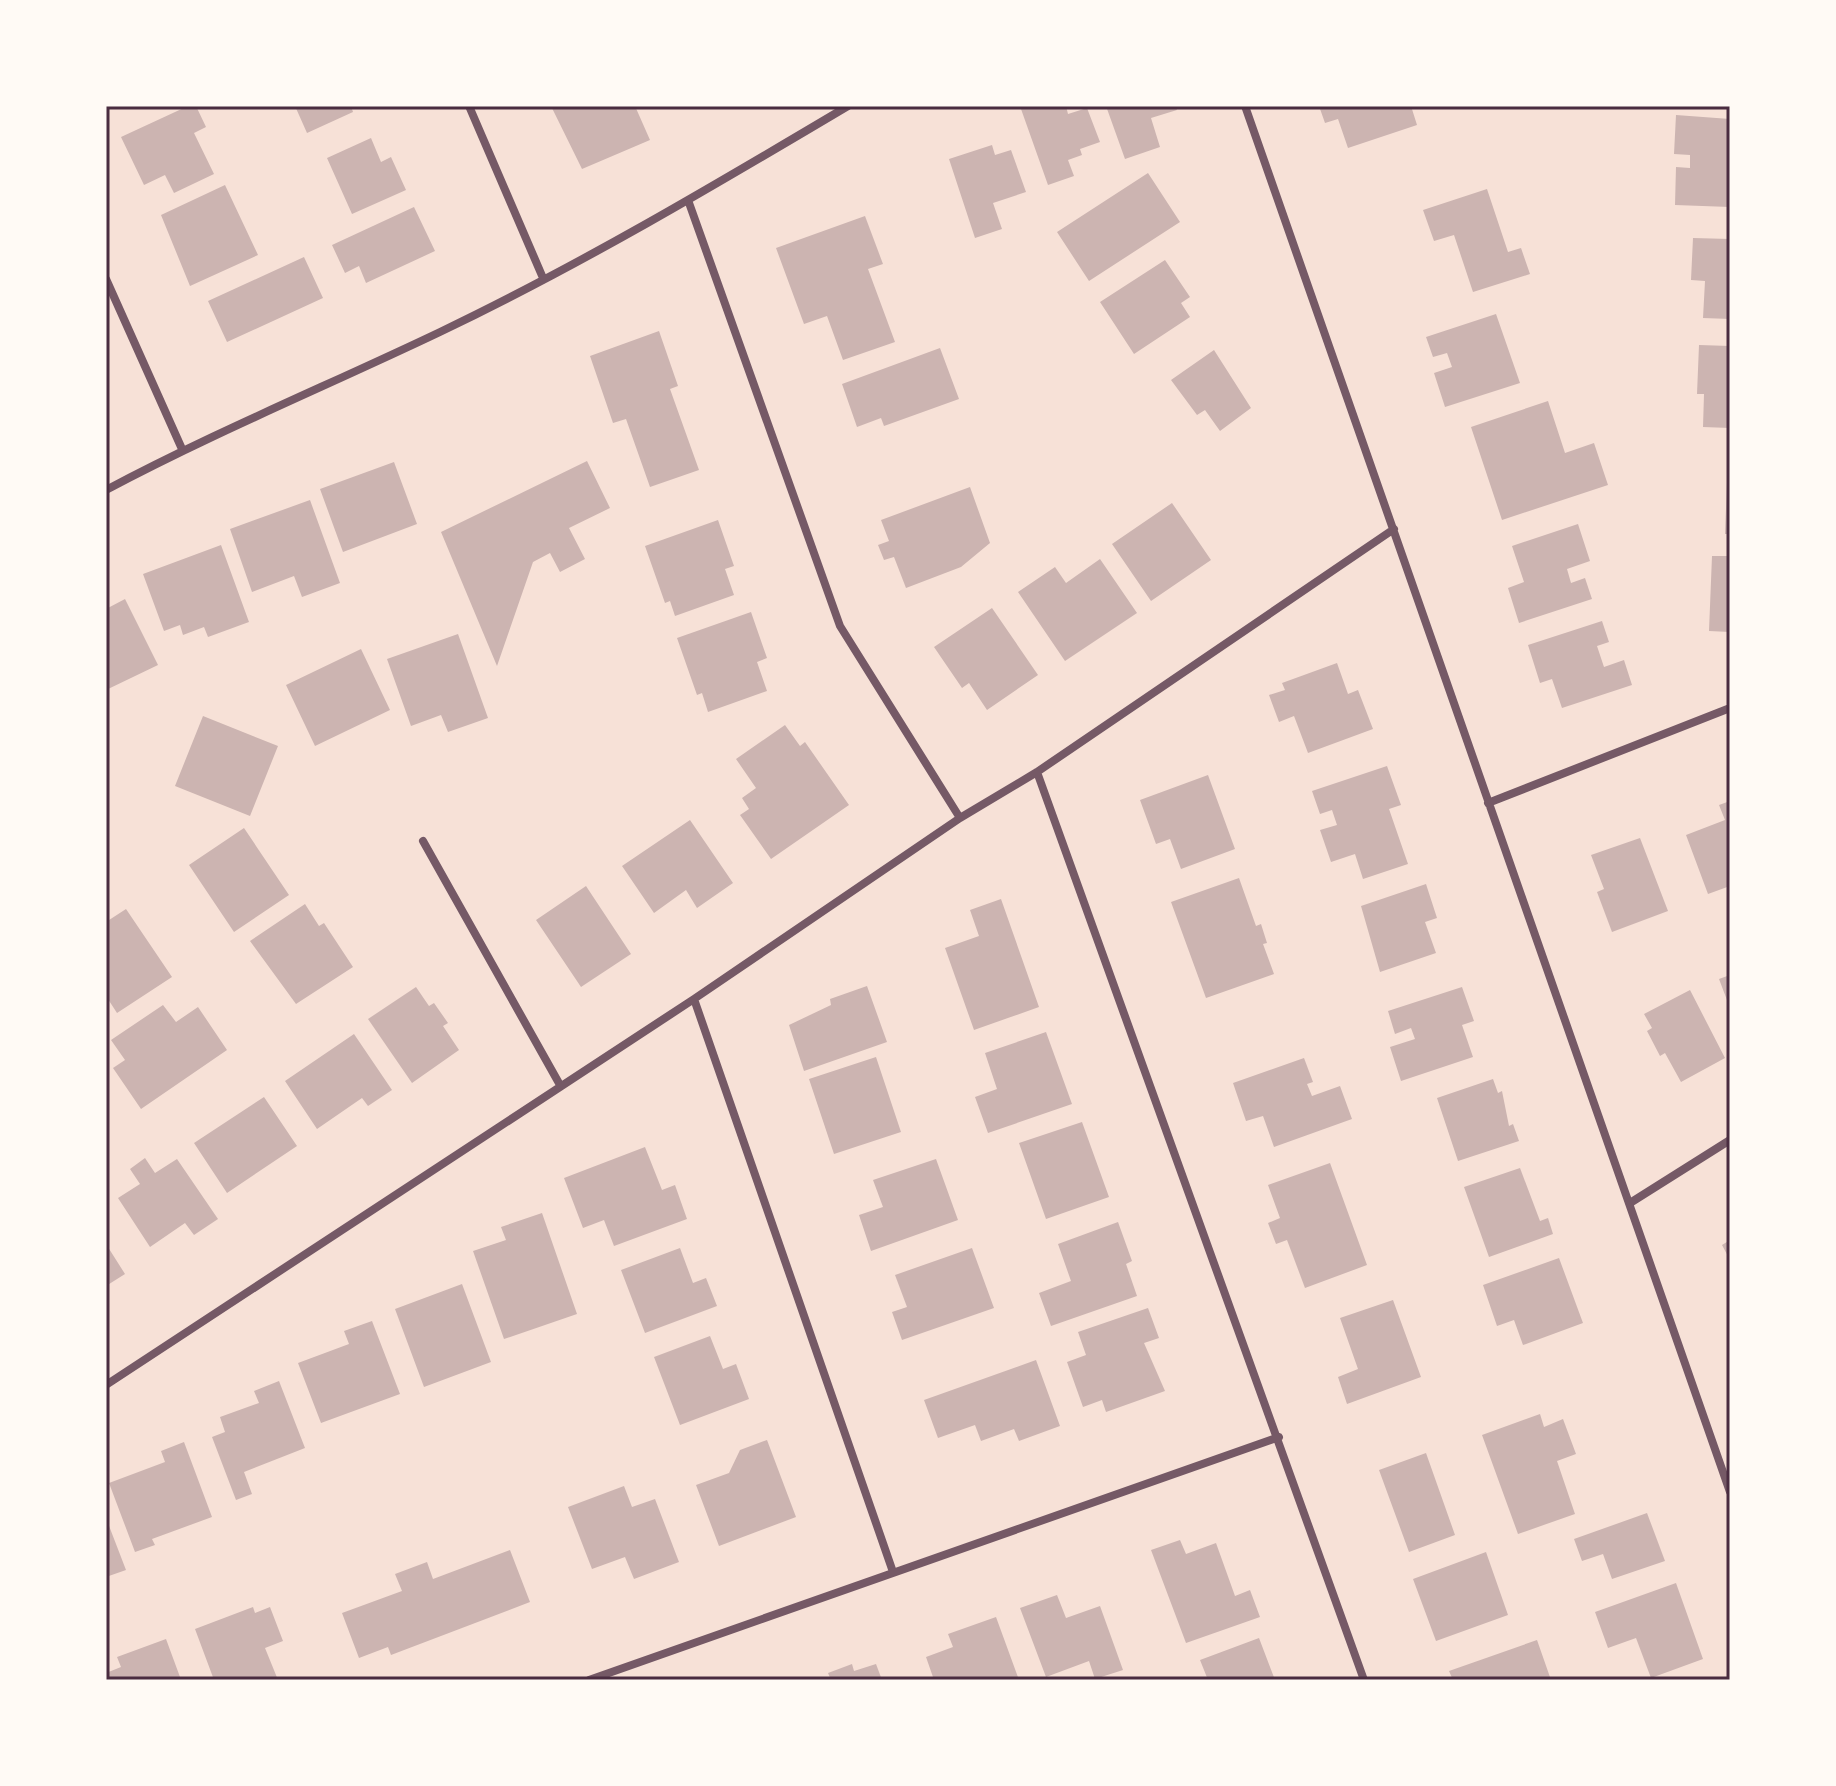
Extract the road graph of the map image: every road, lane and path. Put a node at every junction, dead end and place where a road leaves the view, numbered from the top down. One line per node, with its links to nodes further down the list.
1 (469, 106): 5 (street)
2 (848, 106): 4 (street)
3 (1245, 106): 9 (street)
4 (688, 200): 5 (street); 13 (street)
5 (543, 278): 7 (street)
6 (106, 279): 7 (street)
7 (182, 449): 8 (street)
8 (106, 490)
9 (1394, 529): 11 (street); 12 (street)
10 (1730, 708): 12 (street)
11 (1037, 772): 13 (street); 20 (street)
12 (1488, 803): 18 (street)
13 (960, 818): 15 (street)
14 (423, 841): 16 (street)
15 (694, 999): 16 (street); 22 (street)
16 (560, 1085): 19 (street)
17 (1730, 1140): 18 (street)
18 (1630, 1203): 21 (street)
19 (106, 1385)
20 (1279, 1437): 22 (street); 24 (street)
21 (1730, 1492)
22 (893, 1572): 23 (street)
23 (589, 1680)
24 (1364, 1680)

